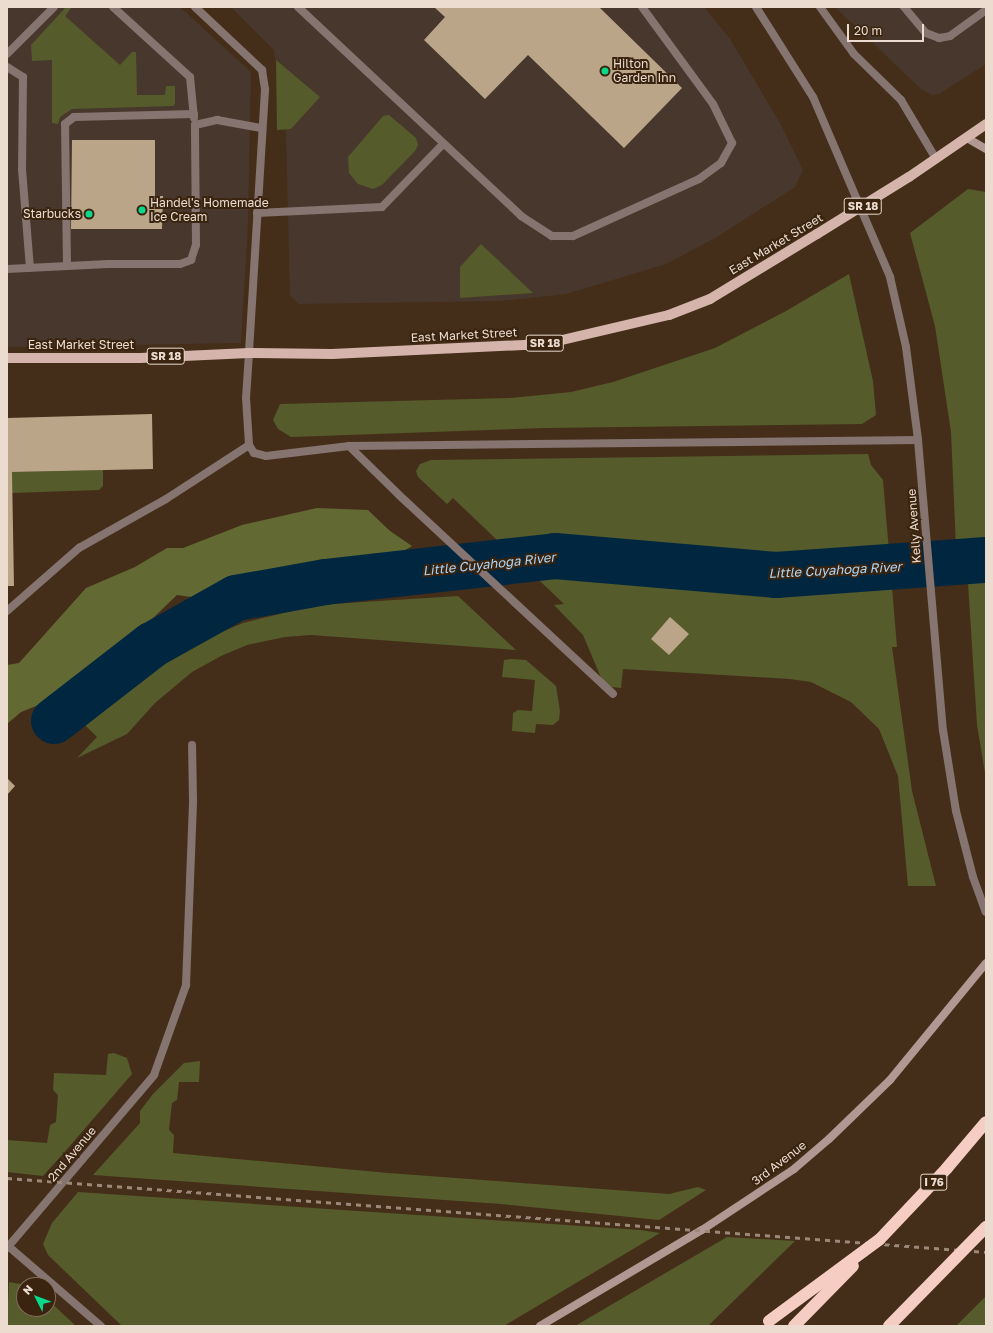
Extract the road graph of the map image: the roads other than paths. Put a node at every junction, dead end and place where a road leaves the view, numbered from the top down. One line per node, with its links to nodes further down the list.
1 (54, 7): 10 (street)
2 (113, 7): 12 (street)
3 (195, 7): 15 (street)
4 (298, 7): 17 (street)
5 (642, 7): 17 (street)
6 (756, 7): 26 (street, Kelly Avenue)
7 (820, 7): 19 (street)
8 (904, 7): 9 (street)
9 (986, 10)
10 (7, 54)
11 (7, 66): 22 (street)
12 (194, 114): 14 (street); 21 (street)
13 (986, 124): 16 (main road, East Market Street / SR 18)
14 (195, 125): 15 (street); 21 (street)
15 (261, 128): 20 (street)
16 (967, 138): 18 (main road); 19 (main road, East Market Street / SR 18)
17 (442, 145): 20 (street)
18 (986, 149)
19 (936, 159): 24 (main road, East Market Street / SR 18, bridge)
20 (257, 213): 24 (street)
21 (67, 266): 22 (street)
22 (30, 268): 23 (street)
23 (7, 269)
24 (249, 353): 25 (main road, East Market Street / SR 18); 27 (street)
25 (7, 358)
26 (918, 440): 28 (street); 32 (street, Kelly Avenue)
27 (249, 445): 28 (street); 29 (street)
28 (349, 446): 30 (street)
29 (7, 611)
30 (613, 694)
31 (192, 745): 37 (street, 2nd Avenue)
32 (986, 912)
33 (986, 963): 40 (main road, 3rd Avenue)
34 (986, 1122): 36 (highway, I 76)
35 (986, 1227): 42 (highway, bridge)
36 (879, 1240): 38 (highway, bridge); 41 (highway, I 76, bridge)
37 (8, 1246): 39 (street)
38 (766, 1323)
39 (101, 1326)
40 (540, 1326)
41 (794, 1326)
42 (889, 1326)

